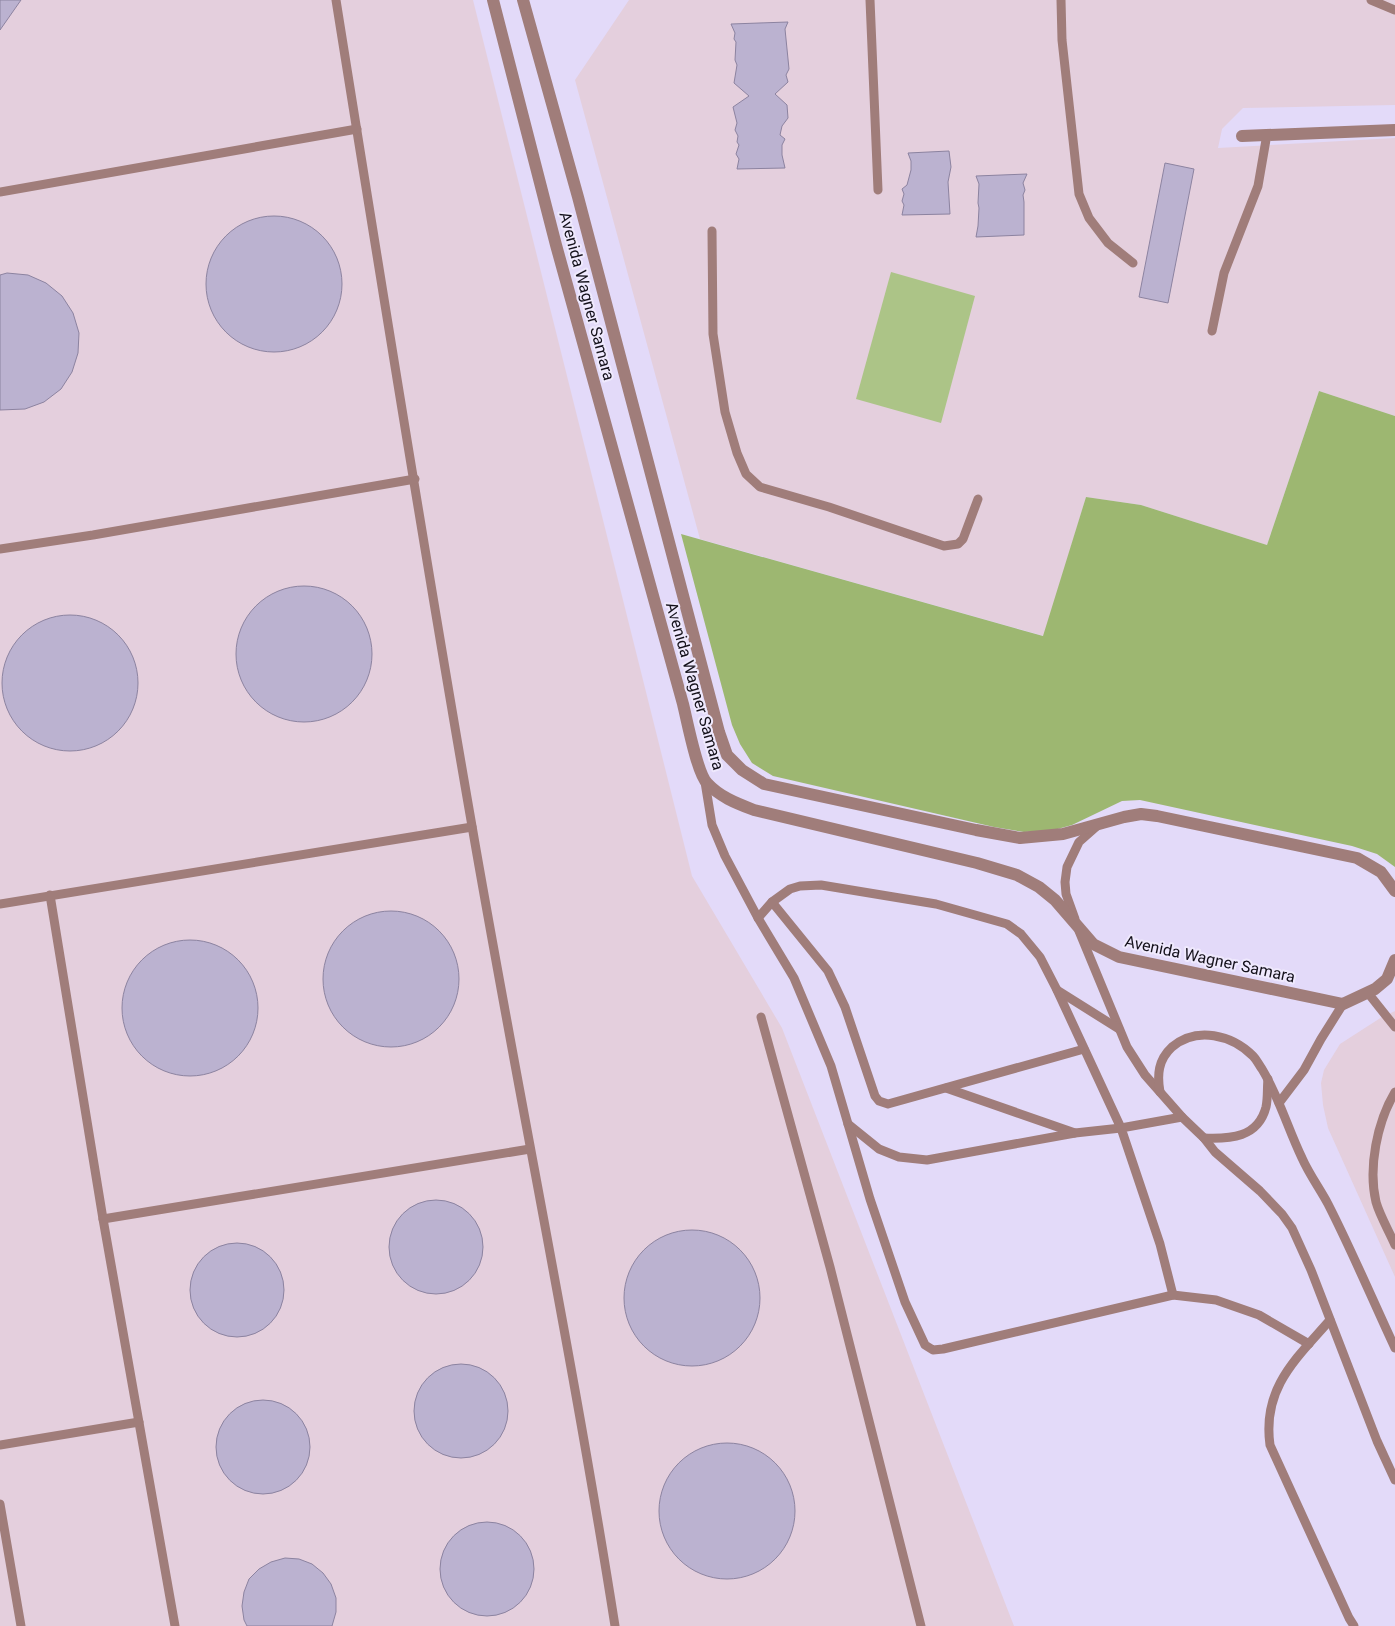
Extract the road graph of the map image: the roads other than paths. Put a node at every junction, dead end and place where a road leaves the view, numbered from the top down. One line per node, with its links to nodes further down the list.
1 (336, 0): 8 (lane)
2 (493, 0): 20 (street, Avenida Wagner Samara)
3 (523, 0): 21 (street, Avenida Wagner Samara)
4 (870, 0): 12 (lane)
5 (1061, 0): 15 (lane)
6 (1371, 0): 7 (lane)
7 (1395, 10)
8 (357, 129): 13 (lane); 17 (lane)
9 (1395, 130): 10 (street)
10 (1267, 134): 11 (street); 16 (lane)
11 (1242, 136)
12 (878, 190)
13 (0, 192)
14 (712, 230): 18 (lane)
15 (1132, 263)
16 (1212, 331)
17 (415, 479): 19 (lane); 22 (lane)
18 (978, 499)
19 (0, 549)
20 (705, 782): 27 (lane); 28 (street, Avenida Wagner Samara)
21 (1098, 825): 23 (street, Avenida Wagner Samara); 28 (lane)
22 (472, 826): 24 (lane); 48 (lane)
23 (1394, 889)
24 (50, 895): 26 (lane); 49 (lane)
25 (772, 902): 27 (lane); 31 (lane); 39 (lane)
26 (0, 904)
27 (758, 918): 44 (lane)
28 (1078, 928): 33 (street, Avenida Wagner Samara); 36 (lane)
29 (1395, 960): 30 (street)
30 (1391, 978): 32 (street)
31 (1057, 990): 36 (lane); 37 (lane)
32 (1368, 993): 33 (street); 35 (lane)
33 (1343, 1004): 42 (lane)
34 (761, 1017): 62 (lane)
35 (1395, 1027)
36 (1119, 1029): 41 (lane)
37 (1084, 1049): 39 (lane); 45 (lane)
38 (1268, 1079): 41 (lane); 42 (lane); 47 (lane)
39 (945, 1088): 46 (lane)
40 (1395, 1092): 50 (lane)
41 (1160, 1093): 43 (lane)
42 (1279, 1103): 54 (lane)
43 (1182, 1117): 45 (lane); 47 (lane)
44 (848, 1124): 46 (lane); 51 (lane)
45 (1121, 1128): 46 (lane); 51 (lane)
46 (1075, 1133)
47 (1204, 1138): 52 (lane)
48 (530, 1149): 49 (lane); 61 (lane)
49 (103, 1219): 55 (lane)
50 (1395, 1245)
51 (1172, 1295): 53 (lane)
52 (1330, 1320): 53 (lane); 57 (lane)
53 (1309, 1344): 63 (lane)
54 (1395, 1348)
55 (139, 1422): 56 (lane); 60 (lane)
56 (0, 1445)
57 (1395, 1480)
58 (0, 1504): 59 (lane)
59 (21, 1626)
60 (175, 1626)
61 (615, 1626)
62 (921, 1626)
63 (1354, 1626)

